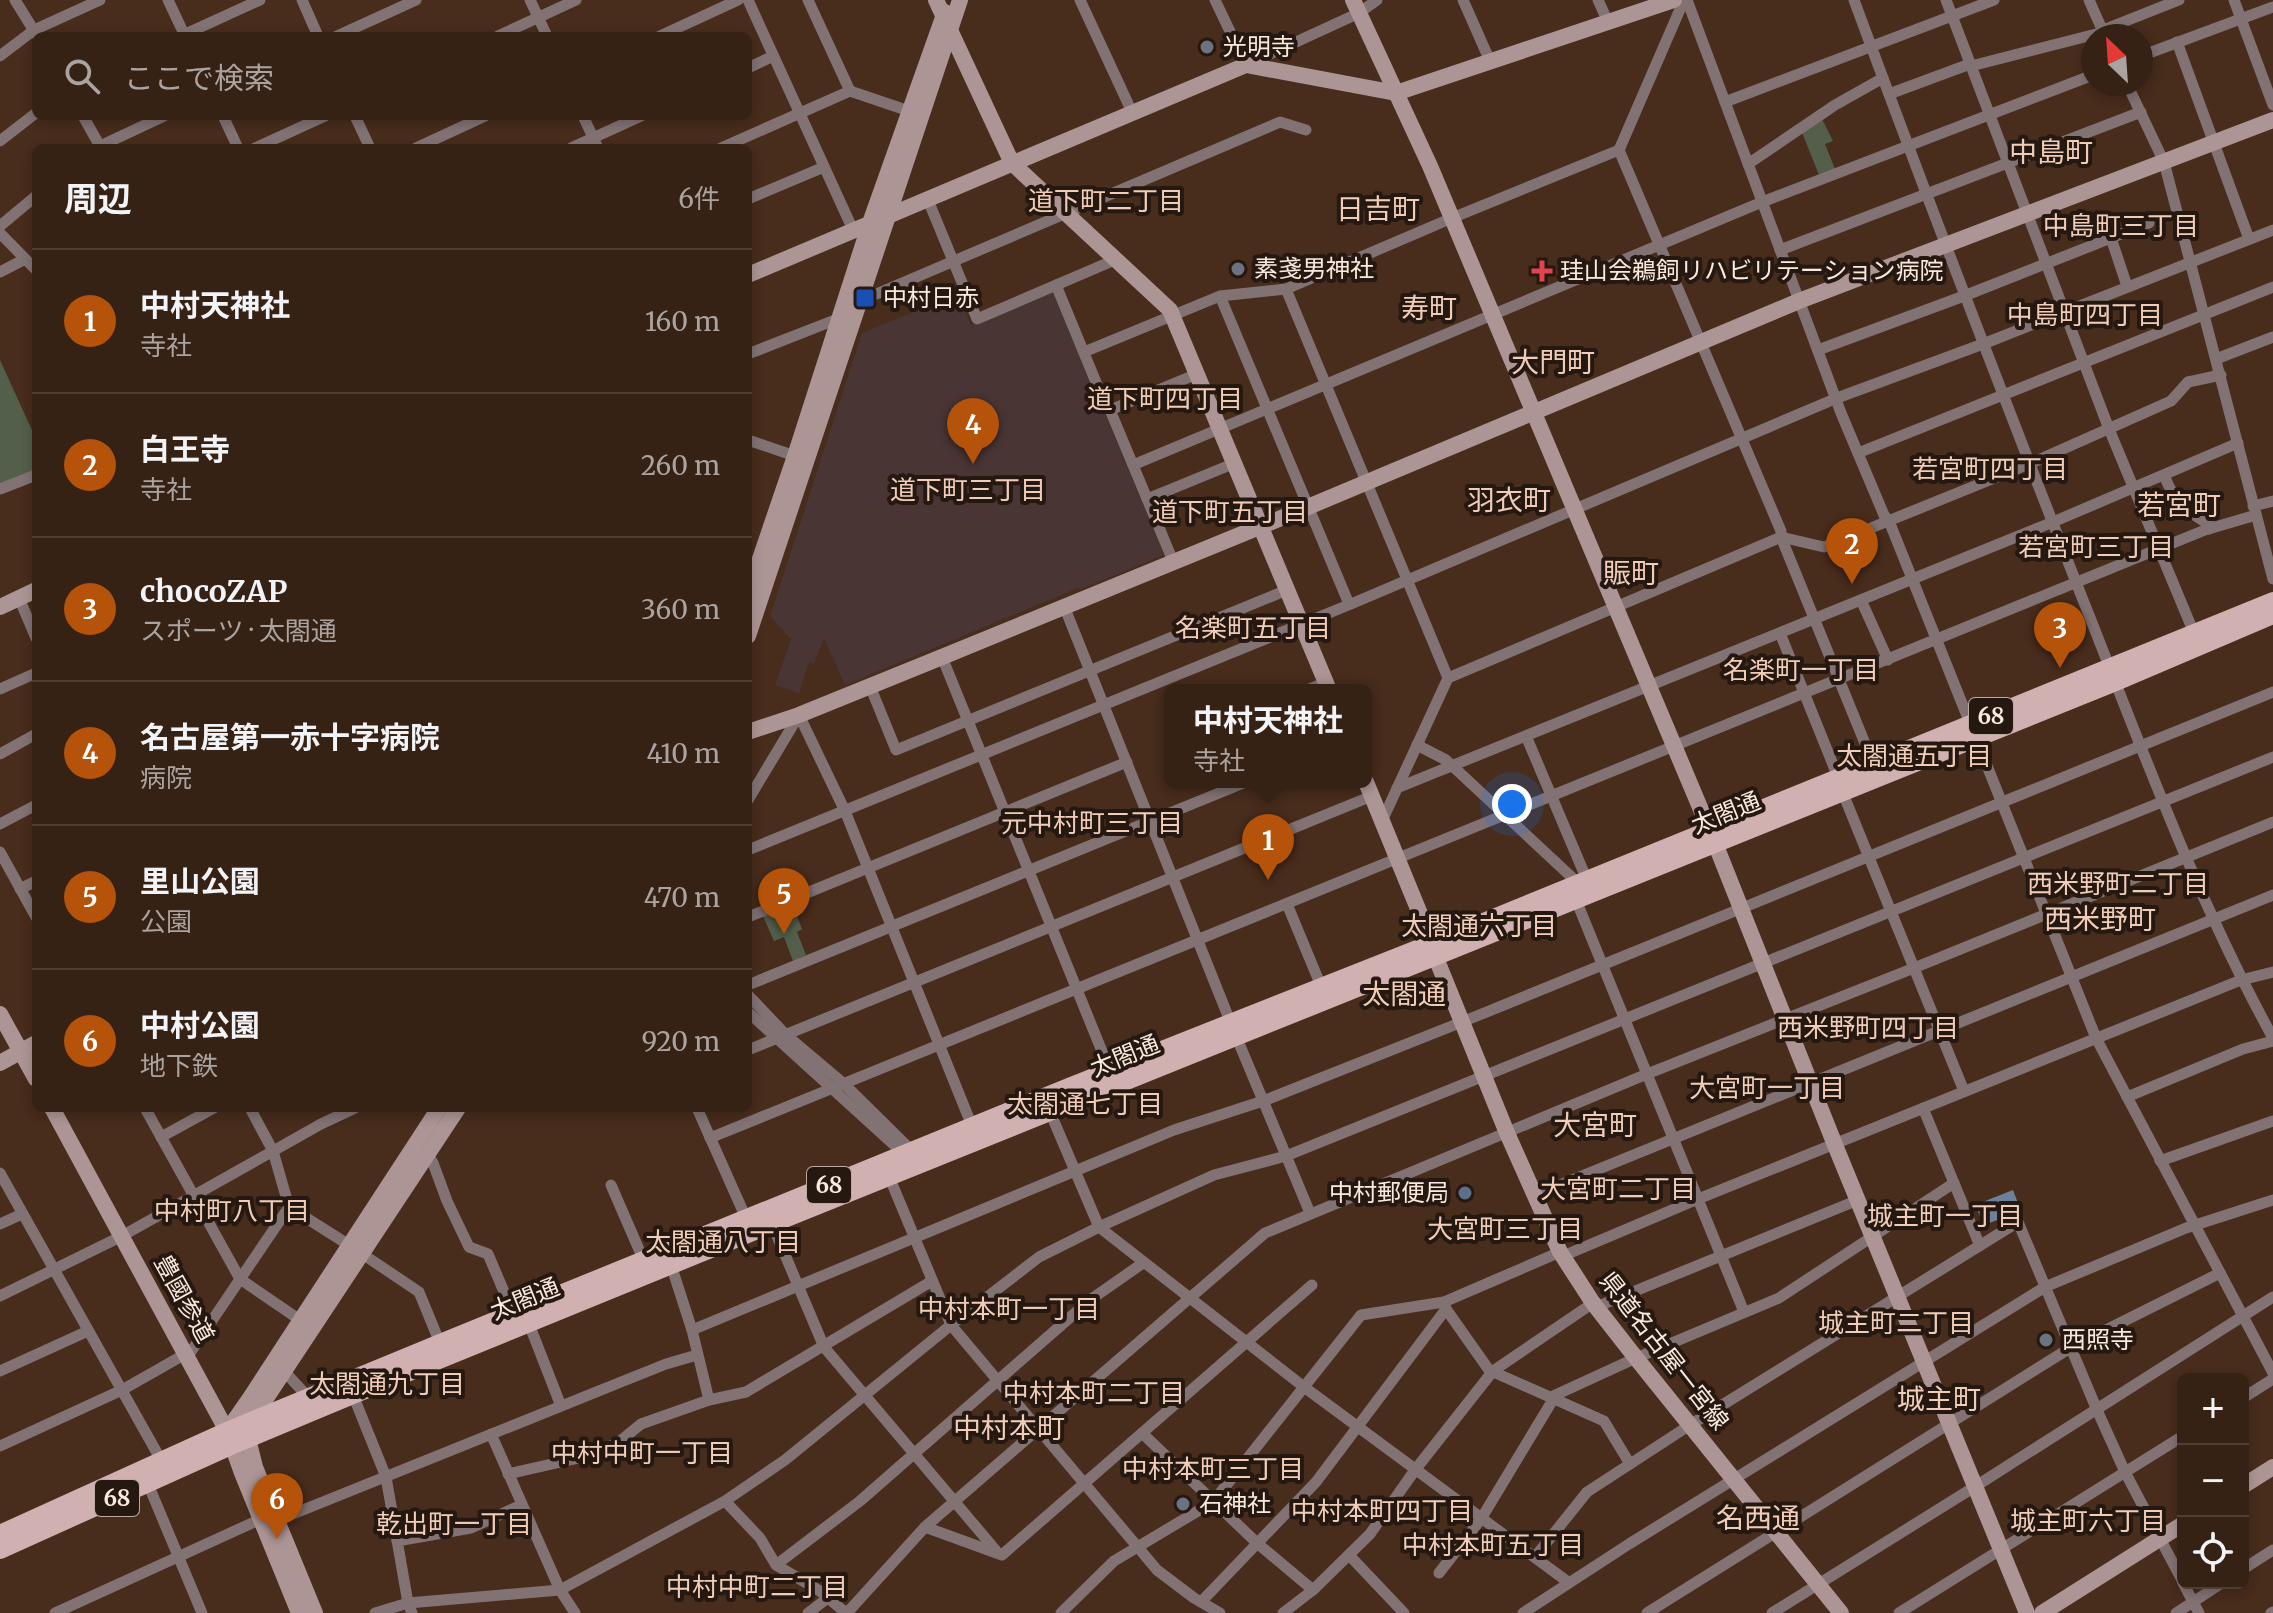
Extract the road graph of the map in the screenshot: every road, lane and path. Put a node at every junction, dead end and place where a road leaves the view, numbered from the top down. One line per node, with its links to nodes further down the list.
1 (15, 0): 36 (street)
2 (100, 0): 37 (street)
3 (168, 0): 38 (street)
4 (260, 0): 39 (street)
5 (302, 0): 40 (street)
6 (416, 0): 41 (street)
7 (530, 0): 31 (street)
8 (576, 0): 31 (street)
9 (738, 0): 44 (street)
10 (748, 0): 51 (street)
11 (808, 0): 58 (street)
12 (936, 0): 29 (street)
13 (960, 0): 29 (street)
14 (1080, 0): 65 (street)
15 (1215, 0): 53 (street)
16 (1377, 0): 27 (street)
17 (1463, 0): 52 (street)
18 (1598, 0): 33 (street)
19 (1674, 0): 33 (street)
20 (1685, 0): 62 (street); 91 (street)
21 (1854, 0): 48 (street)
22 (1946, 0): 30 (street)
23 (1994, 0): 30 (street)
24 (2089, 0): 34 (street)
25 (2179, 0): 35 (street)
26 (2234, 0): 32 (street)
27 (1356, 6): 53 (street); 59 (street)
28 (2273, 7): 32 (street)
29 (947, 16): 64 (street); 93 (street); 104 (street)
30 (1952, 16): 48 (street); 54 (street)
31 (538, 18): 42 (street); 43 (street)
32 (2241, 19): 47 (street); 63 (street)
33 (1608, 22): 52 (street)
34 (2100, 24)
35 (2124, 24)
36 (34, 32)
37 (37, 32)
38 (181, 32)
39 (192, 32)
40 (316, 32)
41 (346, 32)
42 (507, 32)
43 (545, 32)
44 (669, 32)
45 (32, 35): 50 (street)
46 (2081, 39): 54 (street)
47 (2177, 42): 49 (street); 82 (street)
48 (1871, 47): 56 (street); 62 (street)
49 (2153, 51)
50 (0, 56)
51 (773, 56): 55 (street); 67 (street)
52 (1490, 61): 59 (street)
53 (1246, 65): 59 (street); 65 (street)
54 (1971, 65): 60 (street); 68 (street)
55 (752, 66)
56 (1883, 78): 60 (street); 95 (street)
57 (2081, 80): 68 (street)
58 (850, 91): 64 (street); 67 (street)
59 (1396, 93): 105 (street)
60 (1889, 94): 90 (street)
61 (2133, 96): 66 (street)
62 (1725, 102): 95 (street)
63 (2273, 105)
64 (909, 111): 106 (street)
65 (1132, 112): 93 (street)
66 (2141, 112): 92 (street); 94 (street)
67 (800, 114): 89 (street); 96 (street)
68 (1989, 115): 90 (street); 94 (street)
69 (32, 116): 80 (street)
70 (85, 120): 83 (street)
71 (156, 120): 84 (street)
72 (225, 120): 85 (street)
73 (316, 120): 86 (street)
74 (357, 120): 87 (street)
75 (476, 120): 88 (street)
76 (585, 120): 81 (street)
77 (634, 120): 81 (street)
78 (2273, 120): 82 (street)
79 (1306, 130): 102 (street)
80 (0, 141)
81 (595, 143)
82 (2214, 143): 92 (street); 113 (street)
83 (97, 144)
84 (105, 144)
85 (236, 144)
86 (264, 144)
87 (368, 144)
88 (425, 144)
89 (730, 144)
90 (1907, 145): 97 (street); 101 (street)
91 (1619, 150): 105 (street); 114 (street)
92 (2164, 162): 103 (street); 120 (street)
93 (1012, 163): 100 (street); 102 (street)
94 (2008, 163): 97 (street); 103 (street)
95 (1748, 164): 101 (street)
96 (824, 167): 98 (street); 110 (street)
97 (1926, 195): 115 (street); 116 (street)
98 (752, 197)
99 (32, 199): 108 (street)
100 (928, 200): 104 (street); 119 (street)
101 (1762, 202): 114 (street); 116 (street)
102 (1067, 213): 118 (street); 119 (street)
103 (2027, 214): 115 (street); 121 (street)
104 (888, 216): 106 (street); 131 (street)
105 (1452, 218): 128 (street); 134 (street)
106 (870, 223): 110 (street); 137 (street)
107 (2149, 223): 112 (street)
108 (0, 226)
109 (2273, 230): 113 (street)
110 (854, 232): 124 (street)
111 (0, 233): 117 (street)
112 (2111, 238): 121 (street); 126 (street)
113 (2249, 239): 120 (street)
114 (1659, 245): 134 (street); 139 (street)
115 (1944, 246): 130 (street); 132 (street)
116 (1780, 250): 132 (street)
117 (25, 259): 122 (street); 123 (street)
118 (1117, 259): 125 (street); 136 (street)
119 (952, 262): 125 (street); 131 (street)
120 (2190, 262): 126 (street); 135 (street)
121 (2046, 264): 130 (street); 133 (street)
122 (32, 266)
123 (0, 272)
124 (752, 273)
125 (1056, 285): 143 (street)
126 (2127, 286): 133 (street)
127 (2273, 287): 135 (street)
128 (1286, 289): 129 (street); 148 (street)
129 (1220, 296): 136 (street); 151 (street)
130 (1964, 296): 140 (street); 141 (street)
131 (860, 301): 197 (street)
132 (1799, 301): 139 (street); 141 (street)
133 (2064, 311): 140 (street); 145 (street)
134 (1493, 314): 148 (street); 153 (street)
135 (2205, 315): 144 (street); 145 (street)
136 (1173, 316): 143 (street); 146 (street)
137 (840, 318): 142 (street); 160 (street)
138 (2273, 337): 144 (street)
139 (1701, 342): 153 (street); 156 (street)
140 (1983, 344): 149 (street); 150 (street)
141 (1818, 350): 150 (street)
142 (752, 352)
143 (1084, 352): 152 (street)
144 (2216, 359): 147 (street)
145 (2083, 361): 149 (street); 155 (street)
146 (1197, 374): 152 (street); 154 (street)
147 (2221, 375): 155 (street); 158 (street)
148 (1326, 384): 151 (street); 166 (street)
149 (2002, 394): 159 (street); 162 (street)
150 (1837, 398): 156 (street); 159 (street)
151 (1268, 409): 154 (street); 171 (street)
152 (1110, 410): 163 (street)
153 (1533, 412): 166 (street); 172 (street)
154 (1221, 429): 161 (street); 163 (street)
155 (2109, 429): 162 (street); 167 (street)
156 (1742, 438): 172 (street); 178 (street)
157 (752, 441): 160 (street)
158 (2238, 443): 164 (street); 173 (street)
159 (1858, 453): 174 (street)
160 (795, 456): 184 (street)
161 (1235, 463): 169 (street); 176 (street)
162 (2029, 464): 174 (street); 175 (street)
163 (1133, 465): 169 (street)
164 (2164, 475): 167 (street); 177 (street)
165 (32, 477): 168 (street)
166 (1367, 482): 171 (street); 181 (street)
167 (2134, 488): 175 (street); 179 (street)
168 (0, 489)
169 (1147, 499): 180 (street)
170 (2273, 501): 173 (street)
171 (1308, 507): 176 (street); 191 (street)
172 (1574, 509): 181 (street); 193 (street)
173 (2254, 510): 177 (street); 183 (street)
174 (1889, 521): 178 (street); 182 (street)
175 (2053, 522): 182 (street); 185 (street)
176 (1261, 525): 180 (street); 186 (street)
177 (2209, 529): 179 (street)
178 (1781, 537): 193 (street); 196 (street)
179 (2158, 550): 185 (street); 201 (street)
180 (1173, 561): 192 (street)
181 (1408, 579): 191 (street); 208 (street)
182 (1912, 579): 189 (street); 202 (street)
183 (2273, 579)
184 (752, 582)
185 (2076, 582): 202 (street); 206 (street)
186 (1287, 590): 198 (street); 205 (street)
187 (32, 592): 188 (street)
188 (19, 598): 194 (street); 199 (street)
189 (1861, 600): 196 (street); 204 (street)
190 (2273, 601): 201 (main road, 太閤通 / 68)
191 (1349, 604): 198 (street)
192 (1064, 606): 203 (street); 205 (street)
193 (1615, 606): 208 (street); 212 (street)
194 (0, 607)
195 (2273, 615): 206 (main road, 太閤通 / 68)
196 (1814, 619): 200 (street); 209 (street)
197 (752, 624)
198 (1302, 624): 210 (street); 216 (street)
199 (32, 629)
200 (1780, 633): 212 (street); 215 (street)
201 (2194, 633): 206 (main road, 太閤通 / 68)
202 (1937, 641): 204 (street); 220 (street)
203 (942, 657): 211 (street); 218 (street)
204 (1888, 660): 209 (street)
205 (1090, 671): 216 (street); 218 (street)
206 (2113, 674): 220 (main road, 太閤通 / 68); 224 (street)
207 (32, 675): 213 (street)
208 (1448, 678): 223 (street)
209 (1839, 680): 215 (street); 230 (street)
210 (1327, 684)
211 (870, 686): 217 (street); 218 (street)
212 (1649, 686): 222 (street); 225 (street)
213 (0, 689)
214 (2273, 692): 224 (street)
215 (1805, 693): 225 (street); 232 (street)
216 (1104, 705): 227 (street); 229 (street)
217 (799, 715): 219 (street); 236 (street); 241 (street)
218 (968, 721): 227 (street)
219 (752, 731)
220 (1973, 731): 230 (main road, 太閤通 / 68); 232 (main road, 太閤通 / 68); 239 (street)
221 (32, 736): 226 (street)
222 (1526, 736): 231 (street); 237 (street)
223 (1417, 745): 231 (street); 234 (street)
224 (2142, 745): 238 (street); 239 (street)
225 (1674, 746): 237 (street); 248 (street)
226 (0, 754)
227 (982, 755): 241 (street); 242 (street)
228 (2273, 757): 238 (street)
229 (1127, 762): 242 (street); 244 (street)
230 (1873, 763): 232 (main road, 太閤通 / 68)
231 (1452, 766): 234 (street); 243 (street)
232 (1840, 784): 248 (main road, 太閤通 / 68); 251 (street)
233 (1231, 788): 244 (street)
234 (1397, 788): 245 (street)
235 (1369, 789): 245 (street, 県道名古屋一宮線); 257 (street)
236 (752, 793)
237 (1551, 795): 243 (street); 259 (street)
238 (2164, 801): 252 (street); 253 (street)
239 (2001, 802): 251 (street); 253 (street)
240 (32, 807): 247 (street)
241 (845, 811): 249 (street); 255 (street)
242 (1005, 812): 255 (street); 256 (street)
243 (1503, 814): 254 (street); 259 (street)
244 (1150, 821): 256 (street); 257 (street)
245 (1382, 821): 254 (street, 県道名古屋一宮線)
246 (2273, 822): 252 (street)
247 (0, 824)
248 (1712, 836): 259 (main road, 太閤通 / 68); 263 (street)
249 (752, 848)
250 (0, 852): 260 (street)
251 (1869, 856): 263 (street); 265 (street)
252 (2187, 856): 266 (street); 268 (street)
253 (2023, 857): 265 (street); 266 (street)
254 (1397, 858): 262 (street); 272 (street, 県道名古屋一宮線)
255 (868, 868): 267 (street); 269 (street)
256 (1029, 870): 269 (street); 270 (street)
257 (1173, 877): 270 (street); 271 (street)
258 (32, 883): 260 (street)
259 (1580, 888): 272 (main road, 太閤通 / 68); 274 (street)
260 (20, 889): 264 (street)
261 (2273, 895): 268 (street)
262 (1287, 904): 271 (street); 281 (street)
263 (1740, 908): 273 (street); 274 (street)
264 (32, 910)
265 (1891, 910): 273 (street); 275 (street)
266 (2046, 913): 275 (street); 277 (street)
267 (752, 915)
268 (2213, 920): 277 (street); 278 (street)
269 (891, 926): 279 (street); 280 (street)
270 (1052, 926): 279 (street); 282 (street)
271 (1198, 939): 282 (street); 289 (street)
272 (1434, 950): 281 (main road, 太閤通 / 68); 288 (street, 県道名古屋一宮線); 289 (main road, 太閤通 / 68)
273 (1763, 963): 286 (street); 287 (street)
274 (1603, 964): 287 (street); 288 (street)
275 (1914, 968): 286 (street); 290 (street)
276 (2273, 972): 278 (street)
277 (2071, 976): 290 (street); 292 (street)
278 (2241, 980): 292 (street); 293 (street)
279 (914, 982): 291 (street); 294 (street)
280 (752, 983)
281 (1321, 986): 289 (main road, 太閤通 / 68)
282 (1077, 989): 294 (street); 298 (street)
283 (752, 1000): 291 (street)
284 (0, 1014): 295 (street)
285 (752, 1015): 291 (street)
286 (1785, 1019): 299 (street); 302 (street)
287 (1625, 1020): 299 (street); 300 (street)
288 (1462, 1022): 300 (street, 県道名古屋一宮線); 306 (street)
289 (1234, 1030): 298 (main road, 太閤通 / 68); 306 (street); 316 (main road, 太閤通 / 68)
290 (1939, 1030): 302 (street); 304 (street)
291 (781, 1037): 296 (street); 301 (street); 303 (street)
292 (2096, 1038): 304 (street); 305 (street)
293 (2273, 1039): 305 (street)
294 (939, 1045): 301 (street); 318 (street)
295 (28, 1047): 297 (street)
296 (752, 1048)
297 (0, 1063)
298 (1110, 1071): 318 (main road, 太閤通 / 68)
299 (1647, 1074): 319 (street); 322 (street)
300 (1484, 1076): 319 (street, 県道名古屋一宮線); 327 (street)
301 (844, 1084): 303 (street); 326 (street)
302 (1811, 1085): 322 (street); 323 (street)
303 (831, 1089): 321 (street); 326 (street)
304 (1964, 1091): 307 (street)
305 (2127, 1097): 328 (street)
306 (1263, 1101): 327 (street); 330 (street)
307 (1923, 1108): 323 (street); 332 (street)
308 (54, 1112): 348 (street, 豊國参道)
309 (147, 1112): 320 (street)
310 (207, 1112): 320 (street)
311 (252, 1112): 324 (street)
312 (347, 1112): 324 (street)
313 (437, 1112): 351 (street)
314 (455, 1112): 325 (street)
315 (699, 1112): 321 (street)
316 (1050, 1112): 329 (main road, 太閤通 / 68); 330 (street)
317 (2273, 1121): 328 (street)
318 (972, 1126): 326 (main road, 太閤通 / 68)
319 (1507, 1133): 334 (street, 県道名古屋一宮線); 340 (street)
320 (161, 1137): 335 (street)
321 (710, 1138): 342 (street)
322 (1674, 1140): 334 (street); 336 (street)
323 (1835, 1145): 336 (street); 337 (street)
324 (273, 1151): 335 (street); 339 (street)
325 (427, 1153): 351 (street); 372 (street)
326 (908, 1153): 329 (main road, 太閤通 / 68)
327 (1286, 1156): 340 (street); 346 (street)
328 (2160, 1161): 345 (street)
329 (886, 1170): 342 (main road, 太閤通 / 68); 344 (main road, 太閤通 / 68); 349 (street)
330 (1075, 1171): 346 (street); 349 (street)
331 (0, 1173): 341 (street)
332 (1954, 1183): 347 (street); 350 (street)
333 (611, 1185): 354 (street)
334 (1535, 1195): 352 (street, 県道名古屋一宮線)
335 (193, 1197): 348 (street); 359 (street)
336 (1698, 1199): 352 (street); 353 (street)
337 (1858, 1200): 347 (street); 353 (street)
338 (2273, 1200): 345 (street)
339 (289, 1207): 351 (street); 359 (street)
340 (1310, 1213): 367 (street)
341 (22, 1214): 343 (street); 357 (street)
342 (746, 1218): 354 (main road, 太閤通 / 68)
343 (0, 1224)
344 (772, 1224): 356 (main road, 太閤通 / 68); 362 (street)
345 (2195, 1226): 358 (street); 363 (street)
346 (1099, 1227): 355 (street); 374 (street)
347 (1872, 1235): 365 (street); 370 (street)
348 (122, 1236): 357 (street); 381 (street, 豊國参道)
349 (915, 1238): 360 (street); 362 (street)
350 (1980, 1246): 363 (street); 365 (street)
351 (355, 1249): 373 (street); 378 (street); 386 (street)
352 (1562, 1254): 368 (street, 県道名古屋一宮線); 369 (street)
353 (1721, 1255): 368 (street); 370 (street)
354 (644, 1261): 372 (main road, 太閤通 / 68)
355 (1143, 1263): 367 (street); 389 (street)
356 (671, 1265): 372 (main road, 太閤通 / 68); 375 (street)
357 (55, 1271): 364 (street); 376 (street)
358 (2220, 1273): 371 (street); 380 (street)
359 (240, 1279): 373 (street); 381 (street)
360 (932, 1281): 374 (street); 379 (street)
361 (1312, 1285): 377 (street)
362 (798, 1286): 375 (street); 379 (street)
363 (2045, 1287): 380 (street); 384 (street)
364 (0, 1296)
365 (1898, 1297): 384 (street); 402 (street)
366 (2273, 1297): 371 (street)
367 (1189, 1298): 377 (street); 403 (street)
368 (1595, 1305): 383 (street, 県道名古屋一宮線); 387 (street)
369 (1445, 1306): 387 (street); 390 (street); 401 (street)
370 (1744, 1312): 383 (street)
371 (2243, 1316): 388 (street); 399 (street)
372 (521, 1318): 378 (main road, 太閤通 / 68); 393 (main road, 太閤通 / 68); 398 (street)
373 (300, 1320): 405 (street)
374 (951, 1325): 389 (street); 394 (street)
375 (692, 1330): 382 (street)
376 (88, 1331): 385 (street); 391 (street)
377 (1247, 1341): 390 (street); 404 (street)
378 (440, 1343): 395 (main road, 太閤通 / 68)
379 (824, 1347): 394 (street); 397 (street)
380 (2070, 1348): 399 (street); 400 (street)
381 (187, 1355): 391 (street); 405 (street, 豊國参道)
382 (697, 1355): 397 (street); 398 (street)
383 (1636, 1358): 396 (street); 402 (street, 県道名古屋一宮線)
384 (1925, 1362): 400 (street); 417 (street)
385 (0, 1371)
386 (284, 1371): 395 (street); 405 (street)
387 (1493, 1371): 396 (street); 413 (street)
388 (2273, 1376): 392 (street)
389 (997, 1380): 403 (street); 409 (street)
390 (1304, 1387): 401 (street); 424 (street)
391 (122, 1390): 408 (street); 410 (street)
392 (2249, 1394)
393 (353, 1395): 405 (main road, 太閤通 / 68); 416 (street)
394 (866, 1396): 409 (street); 422 (street)
395 (308, 1397): 405 (main road, 太閤通 / 68)
396 (1552, 1398): 411 (street); 427 (street)
397 (709, 1400): 415 (street)
398 (561, 1406): 406 (street)
399 (2097, 1410): 414 (street); 421 (street)
400 (1950, 1423): 421 (street); 431 (street)
401 (1358, 1425): 413 (street); 435 (street)
402 (1690, 1425): 411 (street); 417 (street, 県道名古屋一宮線)
403 (1038, 1428): 419 (street); 423 (street)
404 (1142, 1433): 419 (street); 424 (street)
405 (240, 1434): 410 (main road, 太閤通 / 68); 420 (main road, 太閤通 / 68); 426 (street); 428 (street)
406 (491, 1434): 415 (street); 416 (street)
407 (2177, 1440): 414 (street)
408 (0, 1446)
409 (913, 1452): 423 (street); 444 (street)
410 (161, 1460): 432 (main road, 太閤通 / 68)
411 (1630, 1464): 443 (street)
412 (2273, 1467): 418 (street)
413 (1415, 1470): 427 (street); 441 (street)
414 (2125, 1472): 433 (street); 437 (street)
415 (508, 1474): 425 (street)
416 (386, 1477): 428 (street); 434 (street)
417 (1733, 1479): 431 (street, 県道名古屋一宮線); 448 (street)
418 (2249, 1482)
419 (1085, 1483): 436 (street); 440 (street)
420 (148, 1484): 438 (main road, 太閤通 / 68); 442 (street)
421 (1976, 1486): 437 (street); 449 (street)
422 (725, 1501): 444 (street); 452 (street)
423 (955, 1502): 429 (street); 440 (street)
424 (1213, 1502): 435 (street); 436 (street)
425 (521, 1505): 434 (street); 452 (street)
426 (261, 1519): 442 (street); 460 (street)
427 (1481, 1519): 443 (street); 447 (street)
428 (278, 1520): 461 (street)
429 (925, 1527): 440 (street); 465 (street)
430 (2177, 1528): 433 (street)
431 (1775, 1531): 449 (street, 県道名古屋一宮線); 471 (street)
432 (0, 1534)
433 (2160, 1539): 446 (street); 476 (street)
434 (397, 1541): 457 (street)
435 (1257, 1543): 453 (street); 455 (street)
436 (1139, 1547): 455 (street); 466 (street)
437 (2002, 1549): 474 (street); 475 (street)
438 (0, 1550)
439 (2273, 1550): 445 (street)
440 (998, 1554)
441 (1349, 1555): 453 (street); 469 (street)
442 (179, 1557): 458 (street); 459 (street)
443 (1535, 1557): 448 (street)
444 (776, 1565): 454 (street)
445 (2249, 1565)
446 (2177, 1572)
447 (1439, 1573)
448 (1568, 1582): 470 (street)
449 (1819, 1585): 472 (street); 473 (street, 県道名古屋一宮線)
450 (2186, 1589): 456 (street)
451 (2216, 1589): 456 (street)
452 (560, 1590): 457 (street); 463 (street)
453 (1313, 1590): 468 (street)
454 (829, 1597): 464 (street); 465 (street)
455 (1201, 1602): 467 (street)
456 (2196, 1607): 477 (street)
457 (410, 1608): 462 (street)
458 (55, 1613)
459 (202, 1613)
460 (299, 1613)
461 (315, 1613)
462 (375, 1613)
463 (575, 1613)
464 (808, 1613)
465 (847, 1613)
466 (1061, 1613)
467 (1220, 1613)
468 (1283, 1613)
469 (1404, 1613)
470 (1523, 1613)
471 (1647, 1613)
472 (1772, 1613)
473 (1841, 1613)
474 (1899, 1613)
475 (2027, 1613)
476 (2042, 1613)
477 (2176, 1613)

